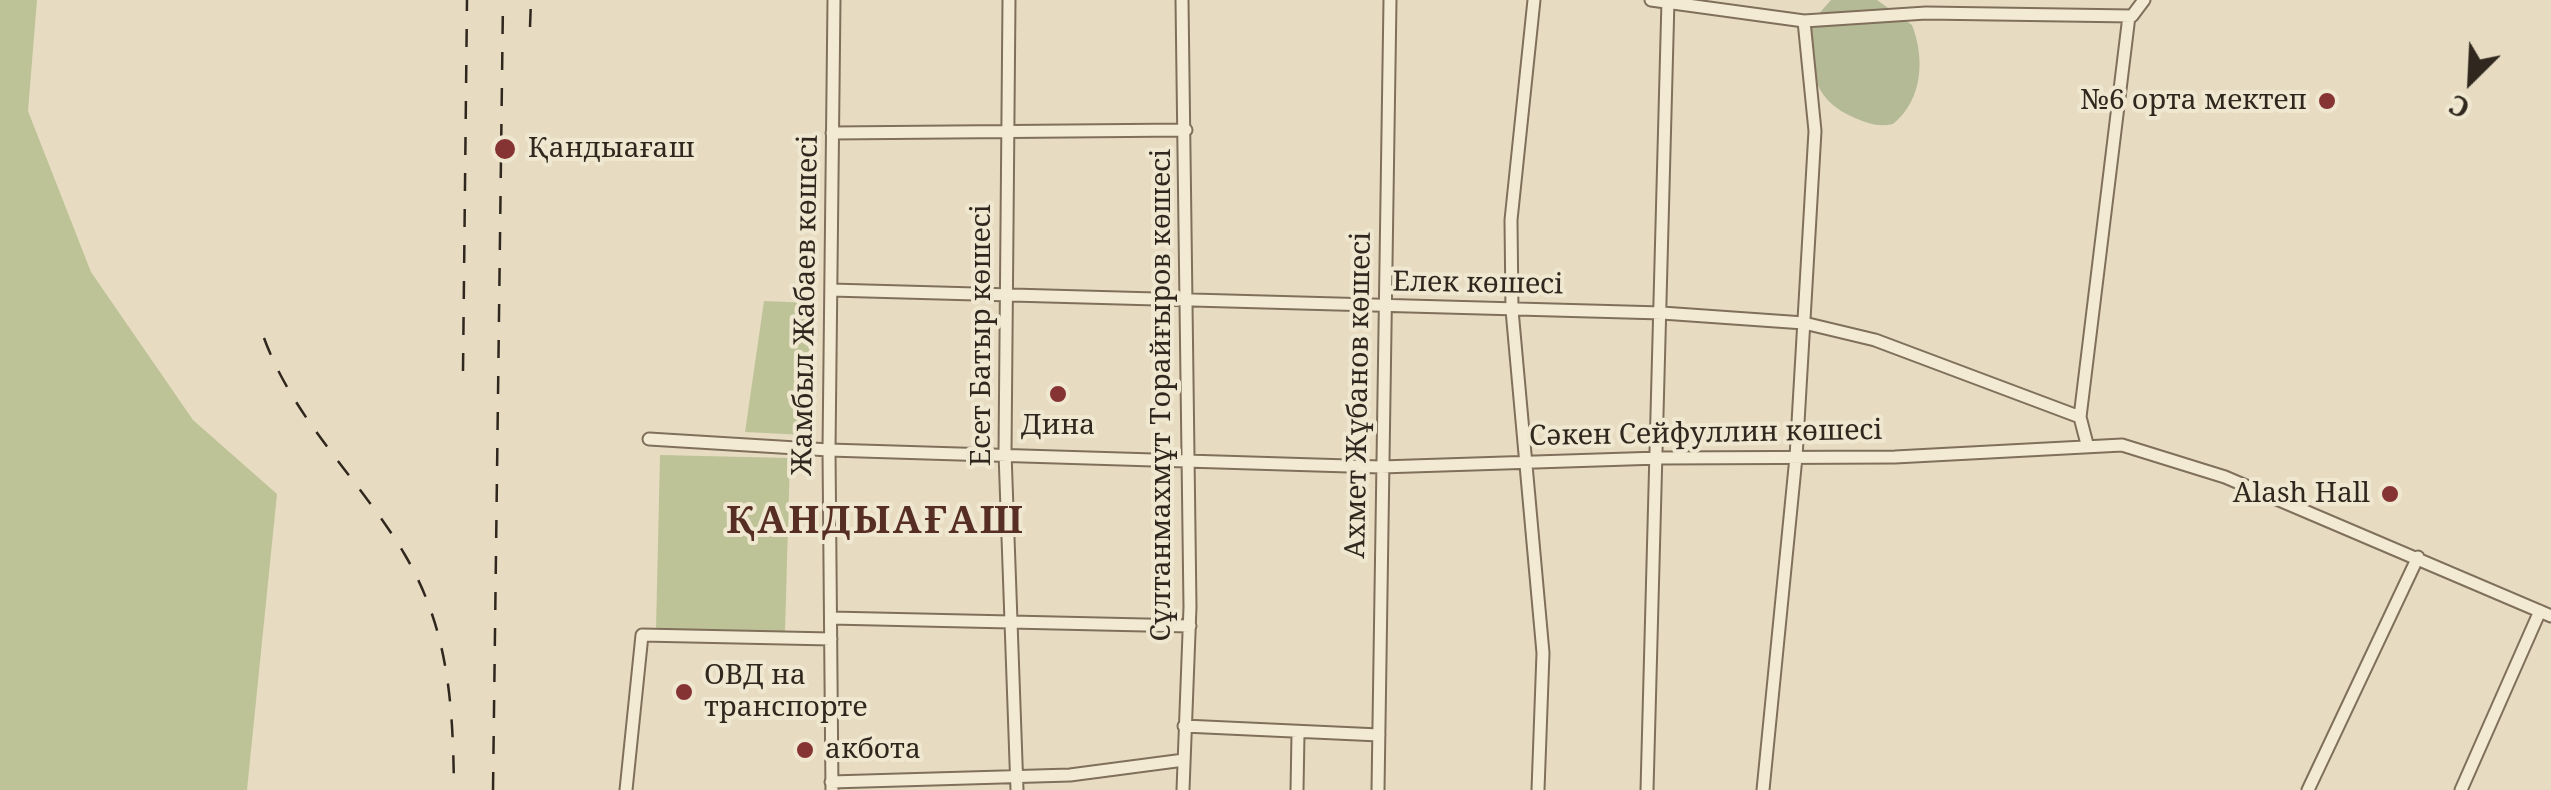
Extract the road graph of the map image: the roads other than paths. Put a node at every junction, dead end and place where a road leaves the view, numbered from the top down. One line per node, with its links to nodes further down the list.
1 (834, 0): 13 (street, Жамбыл Жабаев көшесі)
2 (1009, 0): 12 (street, Есет Батыр көшесі)
3 (1182, 0): 11 (street, Сұлтанмахмұт Торайғыров көшесі)
4 (1390, 0): 17 (street, Ахмет Жұбанов көшесі)
5 (1534, 0): 18 (street)
6 (1651, 0): 8 (street)
7 (2144, 0): 9 (street)
8 (1668, 1): 10 (street); 19 (street)
9 (2129, 16): 10 (street); 21 (street)
10 (1804, 21): 20 (street)
11 (1186, 130): 12 (street); 16 (street, Сұлтанмахмұт Торайғыров көшесі)
12 (1008, 132): 13 (street); 15 (street, Есет Батыр көшесі)
13 (832, 133): 14 (street, Жамбыл Жабаев көшесі)
14 (831, 290): 15 (street, Елек көшесі); 24 (street, Жамбыл Жабаев көшесі)
15 (1006, 292): 16 (street, Елек көшесі); 25 (street, Есет Батыр көшесі)
16 (1185, 297): 17 (street, Елек көшесі); 27 (street, Сұлтанмахмұт Торайғыров көшесі)
17 (1386, 308): 18 (street, Елек көшесі); 30 (street, Ахмет Жұбанов көшесі)
18 (1512, 310): 19 (street, Елек көшесі); 29 (street)
19 (1662, 313): 20 (street, Елек көшесі); 28 (street)
20 (1804, 323): 21 (street, Елек көшесі); 26 (street)
21 (2080, 417): 23 (street)
22 (649, 439): 24 (street, Сәкен Сейфуллин көшесі)
23 (2087, 444): 26 (street, Сәкен Сейфуллин көшесі); 31 (street, Сәкен Сейфуллин көшесі)
24 (829, 450): 25 (street, Сәкен Сейфуллин көшесі); 33 (street, Жамбыл Жабаев көшесі)
25 (1005, 453): 27 (street, Сәкен Сейфуллин көшесі); 34 (street, Есет Батыр көшесі)
26 (1796, 457): 28 (street, Сәкен Сейфуллин көшесі); 50 (street)
27 (1188, 458): 30 (street, Сәкен Сейфуллин көшесі); 35 (street, Сұлтанмахмұт Торайғыров көшесі)
28 (1659, 458): 29 (street, Сәкен Сейфуллин көшесі); 49 (street)
29 (1524, 460): 30 (street, Сәкен Сейфуллин көшесі); 48 (street)
30 (1381, 466): 39 (street, Ахмет Жұбанов көшесі)
31 (2418, 557): 32 (street, Сәкен Сейфуллин көшесі); 51 (street)
32 (2545, 614): 52 (street)
33 (831, 618): 34 (street); 36 (street, Жамбыл Жабаев көшесі)
34 (1013, 621): 35 (street); 41 (street, Есет Батыр көшесі)
35 (1190, 626): 37 (street, Сұлтанмахмұт Торайғыров көшесі)
36 (830, 639): 43 (street, Жамбыл Жабаев көшесі); 44 (street)
37 (1184, 726): 38 (street); 40 (street, Сұлтанмахмұт Торайғыров көшесі)
38 (1298, 734): 39 (street); 46 (street)
39 (1379, 735): 47 (street, Ахмет Жұбанов көшесі)
40 (1184, 760): 41 (street); 45 (street, Сұлтанмахмұт Торайғыров көшесі)
41 (1017, 784): 42 (street)
42 (949, 785): 43 (street)
43 (832, 786)
44 (626, 790)
45 (1183, 790)
46 (1297, 790)
47 (1378, 790)
48 (1538, 790)
49 (1647, 790)
50 (1762, 790)
51 (2308, 790)
52 (2461, 790)

